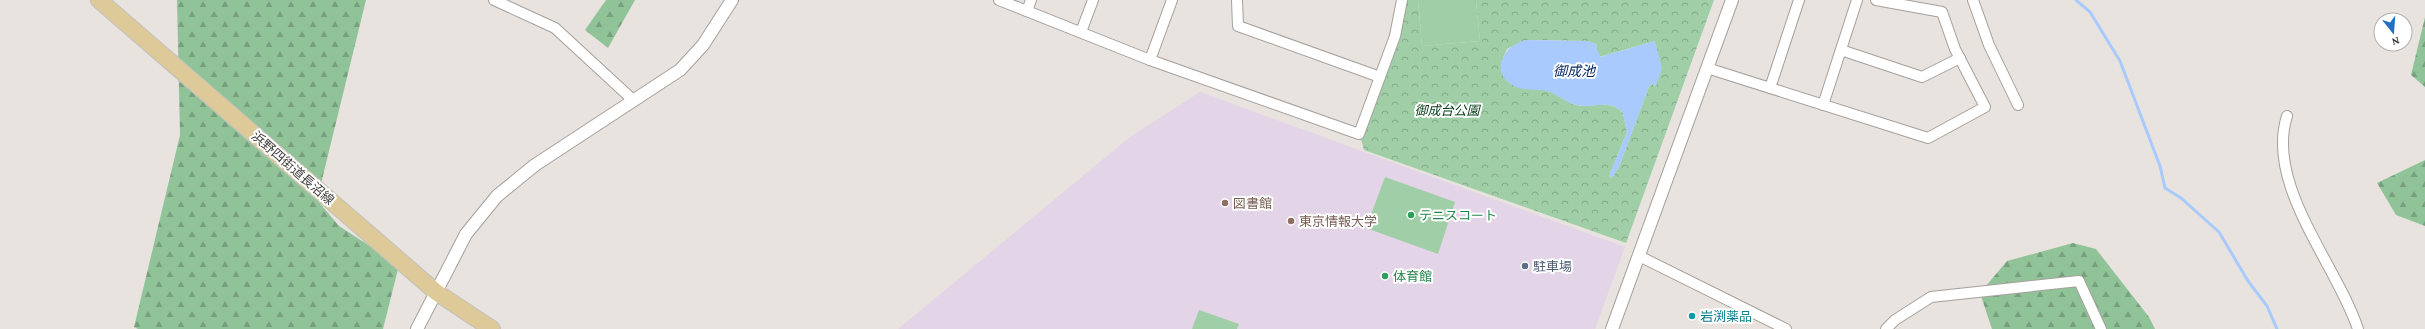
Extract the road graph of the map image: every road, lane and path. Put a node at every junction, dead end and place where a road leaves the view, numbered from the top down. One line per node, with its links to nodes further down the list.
1 (99, 0): 28 (main road, 浜野四街道長沼線)
2 (494, 0): 23 (street)
3 (732, 0): 23 (street)
4 (999, 0): 15 (street)
5 (1031, 0): 15 (street)
6 (1093, 0): 16 (street)
7 (1172, 0): 19 (street)
8 (1237, 0): 21 (street)
9 (1402, 0): 21 (street)
10 (1732, 0): 20 (street)
11 (1799, 0): 22 (street)
12 (1856, 0): 17 (street)
13 (1876, 0): 18 (street)
14 (1973, 0): 25 (street)
15 (1027, 11): 16 (street)
16 (1081, 32): 19 (street)
17 (1841, 50): 18 (street); 24 (street)
18 (1960, 58): 24 (street)
19 (1150, 60): 21 (street)
20 (1707, 68): 22 (street); 27 (street)
21 (1380, 77)
22 (1770, 88): 24 (street)
23 (633, 100): 28 (street)
24 (1823, 105)
25 (2018, 105)
26 (2287, 116): 35 (street)
27 (1639, 256): 31 (street); 32 (street)
28 (436, 292): 29 (street); 30 (main road, 浜野四街道長沼線)
29 (417, 329)
30 (492, 329)
31 (1612, 329)
32 (1786, 329)
33 (1886, 329): 34 (street)
34 (2101, 329)
35 (2358, 329)

